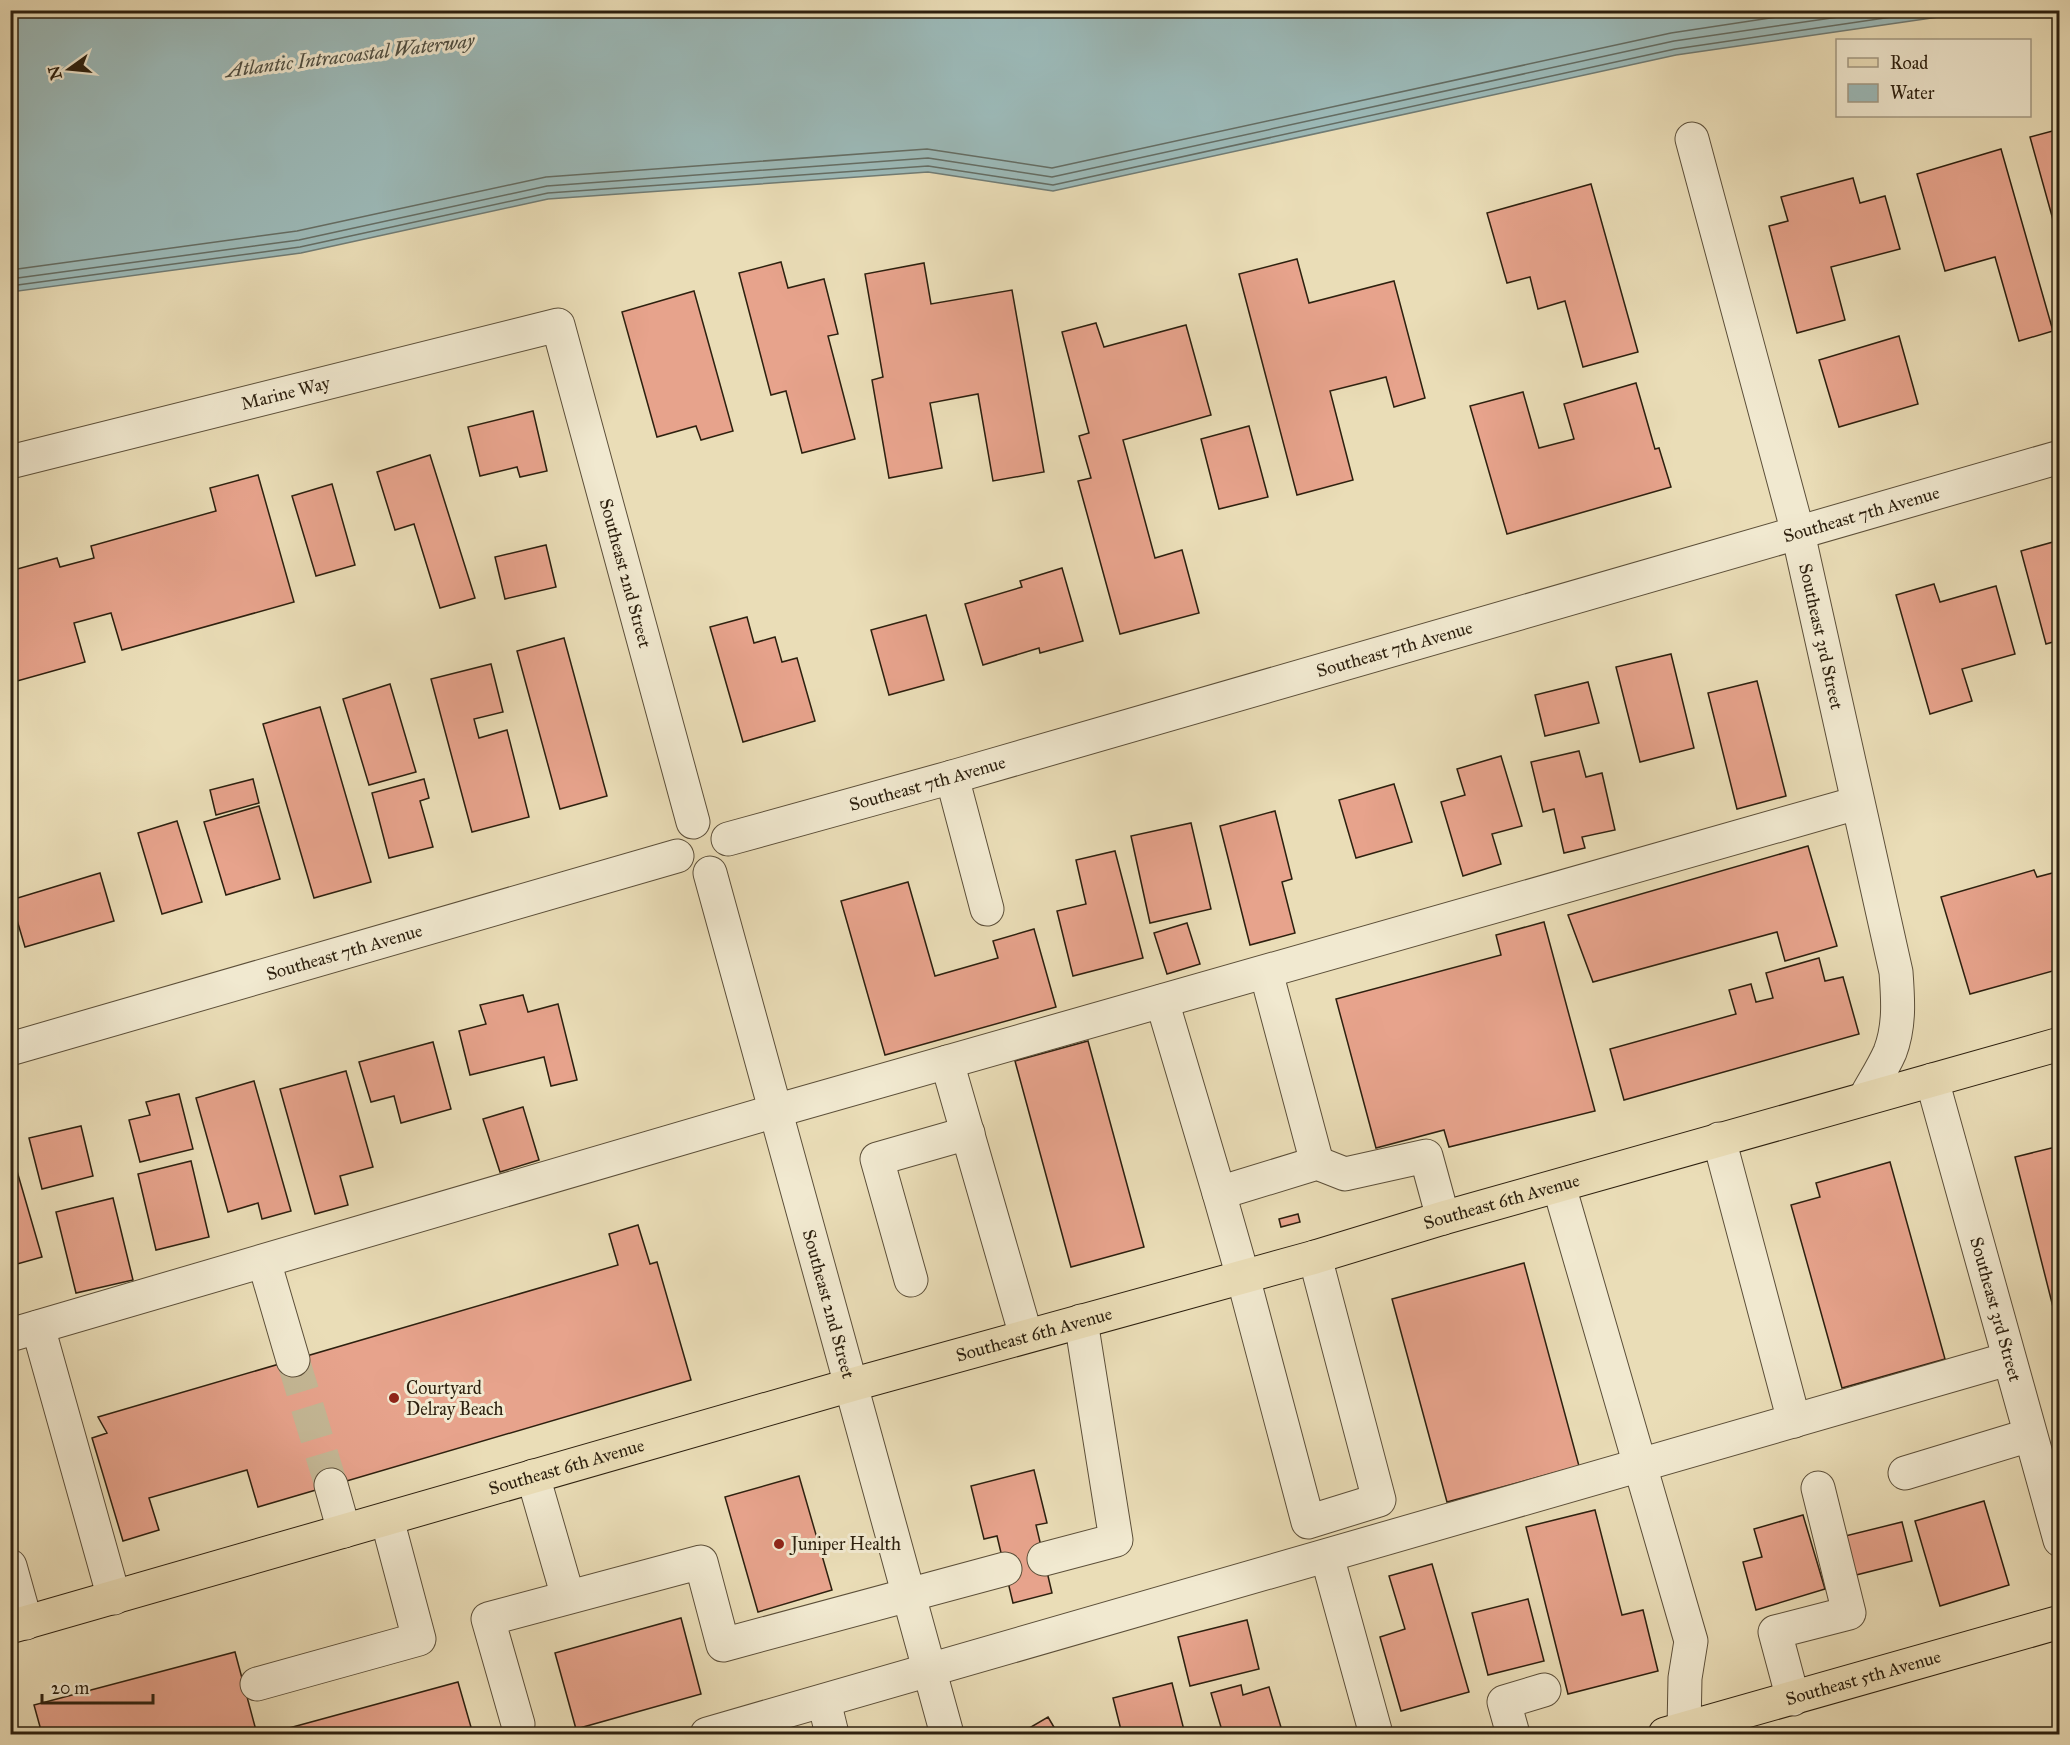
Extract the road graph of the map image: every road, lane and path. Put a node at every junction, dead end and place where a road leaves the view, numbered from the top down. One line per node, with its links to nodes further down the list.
1 (1692, 139): 5 (street, Southeast 3rd Street)
2 (558, 325): 4 (street, Marine Way); 8 (street, Southeast 2nd Street)
3 (2060, 457): 5 (street, Southeast 7th Avenue)
4 (10, 462)
5 (1798, 533): 6 (street, Southeast 7th Avenue); 7 (street, Southeast 3rd Street)
6 (952, 777): 9 (street, Southeast 7th Avenue); 12 (street)
7 (1857, 803): 13 (street); 19 (street, Southeast 3rd Street)
8 (693, 822): 9 (street); 10 (street)
9 (728, 840): 11 (street)
10 (677, 856): 11 (street); 16 (street, Southeast 7th Avenue)
11 (710, 873): 20 (street, Southeast 2nd Street)
12 (987, 909)
13 (1266, 972): 14 (street); 23 (street)
14 (1162, 1001): 17 (street); 25 (street)
15 (2060, 1044): 18 (main road, Southeast 6th Avenue)
16 (10, 1050)
17 (947, 1062): 20 (street); 21 (street)
18 (1932, 1080): 19 (main road, Southeast 6th Avenue); 34 (street, Southeast 3rd Street)
19 (1865, 1098): 22 (main road, Southeast 6th Avenue)
20 (775, 1111): 28 (street); 36 (street, Southeast 2nd Street)
21 (968, 1133): 30 (street); 33 (street)
22 (1719, 1139): 24 (main road, Southeast 6th Avenue); 37 (street)
23 (1317, 1163): 25 (street); 26 (street)
24 (1559, 1186): 26 (main road, Southeast 6th Avenue); 39 (street)
25 (1219, 1193): 29 (street)
26 (1443, 1218): 27 (main road, Southeast 6th Avenue)
27 (1315, 1257): 29 (main road, Southeast 6th Avenue); 29 (street)
28 (264, 1261): 32 (street); 35 (street)
29 (1243, 1276): 31 (main road, Southeast 6th Avenue)
30 (912, 1280)
31 (1081, 1321): 33 (main road, Southeast 6th Avenue); 48 (street)
32 (24, 1331): 52 (street)
33 (1026, 1336): 36 (main road, Southeast 6th Avenue)
34 (2008, 1359): 37 (street); 38 (street, Southeast 3rd Street)
35 (293, 1360)
36 (851, 1385): 41 (main road, Southeast 6th Avenue); 51 (street, Southeast 2nd Street)
37 (1794, 1421): 39 (street)
38 (2030, 1435): 40 (street); 46 (street, Southeast 3rd Street)
39 (1642, 1465): 47 (street); 62 (street)
40 (1905, 1473)
41 (533, 1476): 44 (main road, Southeast 6th Avenue); 53 (street)
42 (332, 1485): 45 (street)
43 (1818, 1488): 59 (street)
44 (387, 1519): 45 (main road, Southeast 6th Avenue); 57 (street)
45 (344, 1531): 52 (main road, Southeast 6th Avenue)
46 (2060, 1540)
47 (1327, 1556): 56 (street); 66 (street)
48 (1044, 1559)
49 (10, 1566): 55 (street)
50 (1005, 1569): 51 (street)
51 (908, 1595): 53 (street); 56 (street, Southeast 2nd Street)
52 (114, 1598): 55 (main road, Southeast 6th Avenue)
53 (567, 1598): 61 (street)
54 (2060, 1622): 59 (main road, Southeast 5th Avenue)
55 (18, 1625)
56 (929, 1671): 60 (street); 65 (street, Southeast 2nd Street)
57 (257, 1684)
58 (1544, 1690): 67 (street)
59 (1793, 1699): 62 (main road, Southeast 5th Avenue)
60 (824, 1701): 63 (street); 64 (street)
61 (518, 1724)
62 (1674, 1732)
63 (707, 1734)
64 (832, 1734)
65 (947, 1734)
66 (1376, 1734)
67 (1513, 1734)

